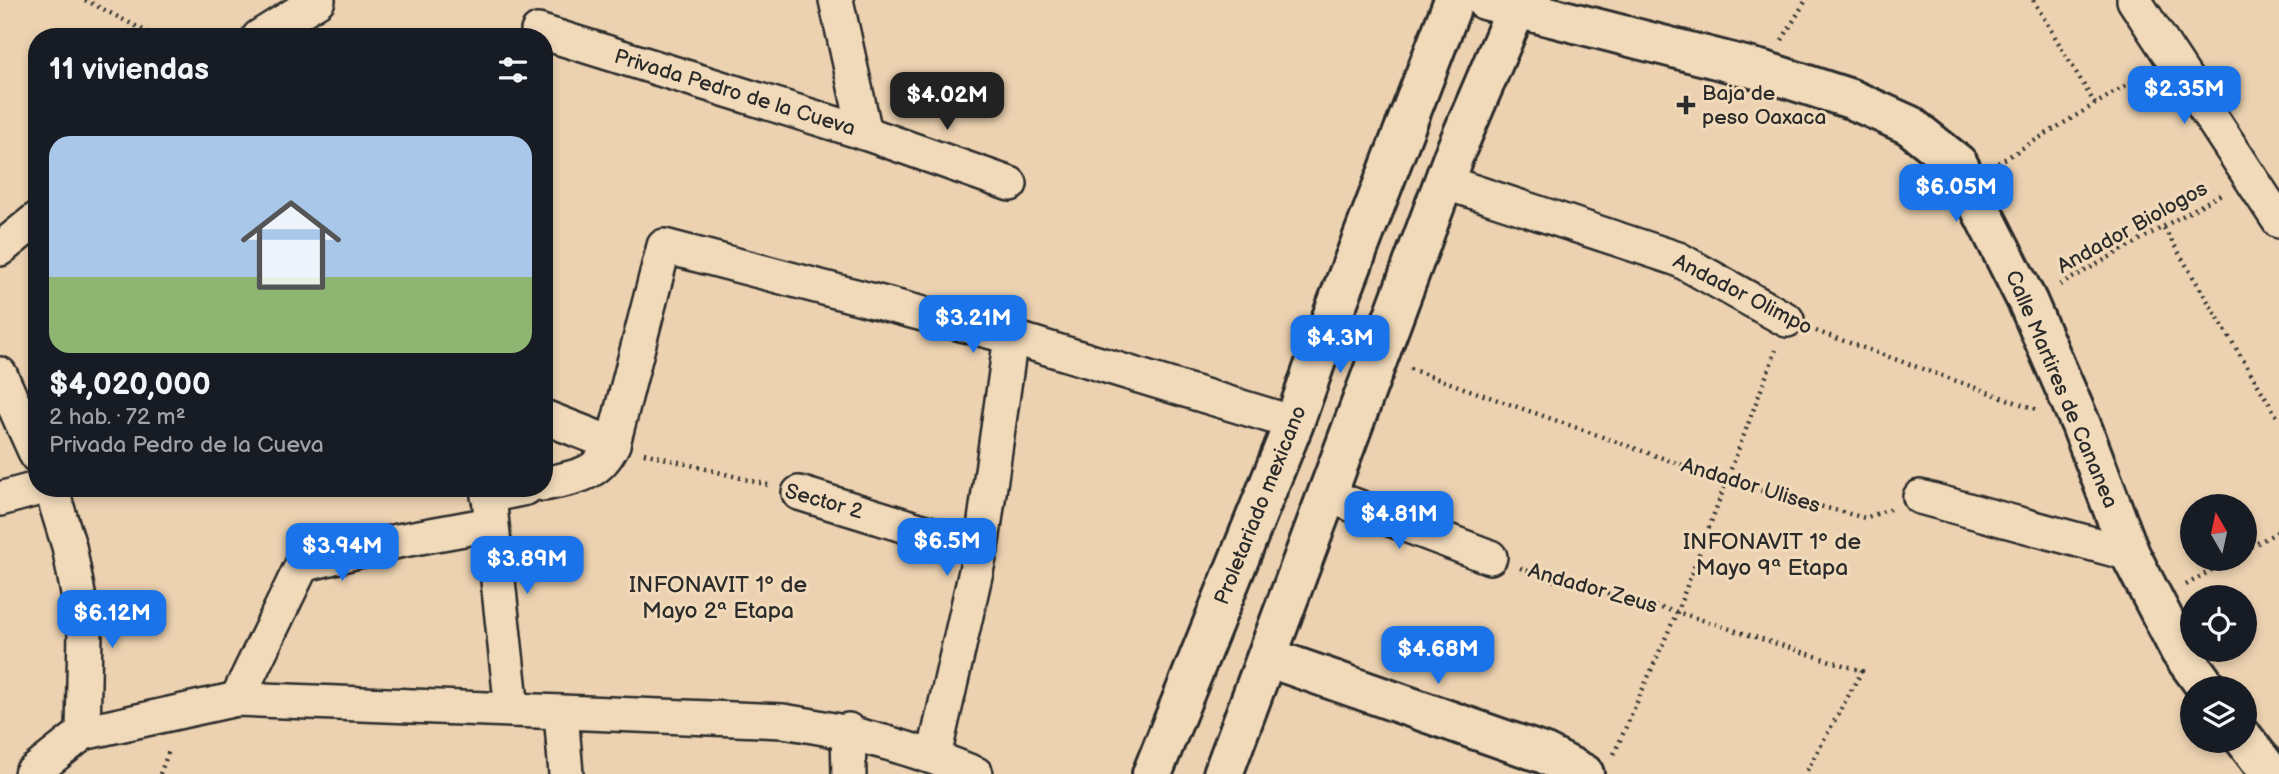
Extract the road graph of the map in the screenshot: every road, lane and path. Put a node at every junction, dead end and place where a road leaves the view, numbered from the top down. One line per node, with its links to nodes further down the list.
1 (85, 0): 9 (path)
2 (318, 0): 10 (street)
3 (836, 0): 15 (street)
4 (1454, 0): 27 (main road, Proletariado mexicano)
5 (1806, 0): 13 (path)
6 (2033, 0): 14 (path)
7 (2134, 0): 12 (street)
8 (1507, 3): 13 (main road, Calle Martires de Cananea); 17 (main road)
9 (139, 28)
10 (274, 28)
11 (553, 37): 15 (street, Privada Pedro de la Cueva)
12 (2172, 57): 14 (path); 16 (street)
13 (1764, 71): 18 (main road, Calle Martires de Cananea)
14 (2095, 104): 18 (path)
15 (865, 133): 19 (street, Privada Pedro de la Cueva)
16 (2250, 177): 20 (street); 22 (path, Andador Biologos)
17 (1444, 182): 25 (street, Andador Olimpo); 28 (main road)
18 (1968, 182): 24 (main road, Calle Martires de Cananea)
19 (1010, 184)
20 (2279, 221)
21 (28, 226): 23 (street)
22 (2164, 228): 24 (path, Andador Biologos); 30 (path)
23 (0, 249)
24 (2028, 303): 33 (main road, Calle Martires de Cananea)
25 (1787, 320): 33 (path, Andador Olimpo); 36 (path)
26 (1011, 337): 32 (street); 35 (street); 47 (street)
27 (1324, 338): 28 (main road); 32 (main road, Proletariado mexicano)
28 (1378, 357): 36 (path, Andador Ulises); 40 (main road)
29 (0, 374): 34 (street)
30 (2279, 420)
31 (553, 421): 35 (street)
32 (1294, 423): 67 (main road, Proletariado mexicano)
33 (2081, 425): 48 (main road, Calle Martires de Cananea)
34 (28, 436)
35 (613, 444): 37 (street); 39 (path, Sector 2)
36 (1727, 479): 42 (path, Andador Ulises); 52 (path)
37 (553, 481)
38 (28, 491): 43 (street)
39 (799, 493): 47 (street, Sector 2)
40 (1327, 495): 49 (street); 53 (main road)
41 (54, 497): 59 (street)
42 (1920, 498): 48 (street)
43 (0, 499)
44 (489, 503): 55 (street); 56 (street)
45 (2279, 531): 46 (path)
46 (2258, 543)
47 (981, 549): 61 (street)
48 (2130, 554): 51 (main road, Calle Martires de Cananea)
49 (1490, 557): 52 (path, Andador Zeus)
50 (2210, 571): 51 (path)
51 (2155, 603): 54 (main road, Calle Martires de Cananea)
52 (1677, 612): 62 (path); 69 (path, Andador Zeus)
53 (1267, 657): 62 (main road); 68 (main road)
54 (2198, 676)
55 (237, 699): 56 (street); 59 (street)
56 (512, 710): 57 (street)
57 (561, 712): 58 (street); 64 (street)
58 (848, 730): 61 (street); 65 (street)
59 (83, 733): 63 (street)
60 (2255, 753): 70 (main road)
61 (934, 756): 66 (street)
62 (1597, 768)
63 (31, 774)
64 (566, 774)
65 (849, 774)
66 (976, 774)
67 (1152, 774)
68 (1223, 774)
69 (1805, 774)
70 (2271, 774)

